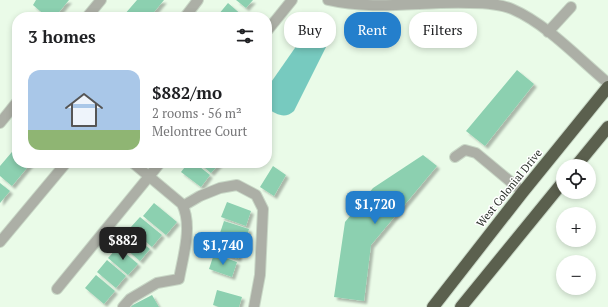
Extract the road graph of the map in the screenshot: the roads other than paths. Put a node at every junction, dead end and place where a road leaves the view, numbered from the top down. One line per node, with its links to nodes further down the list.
1 (101, 0): 6 (street)
2 (198, 0): 7 (street)
3 (292, 0): 8 (street)
4 (328, 0): 9 (street)
5 (571, 7): 9 (street)
6 (91, 12)
7 (189, 12)
8 (272, 25)
9 (548, 32): 10 (street)
10 (608, 83)
11 (608, 88): 22 (highway, West Colonial Drive)
12 (12, 108): 13 (street)
13 (0, 123)
14 (607, 126): 16 (highway)
15 (455, 157): 22 (street)
16 (581, 159)
17 (62, 168): 24 (street)
18 (139, 168): 20 (street)
19 (156, 168): 20 (street)
20 (149, 176): 23 (street); 25 (street)
21 (556, 191): 29 (highway)
22 (523, 192): 28 (highway, West Colonial Drive)
23 (183, 206): 26 (street); 27 (street)
24 (0, 242)
25 (57, 289)
26 (123, 307)
27 (254, 307)
28 (433, 307)
29 (461, 307)

